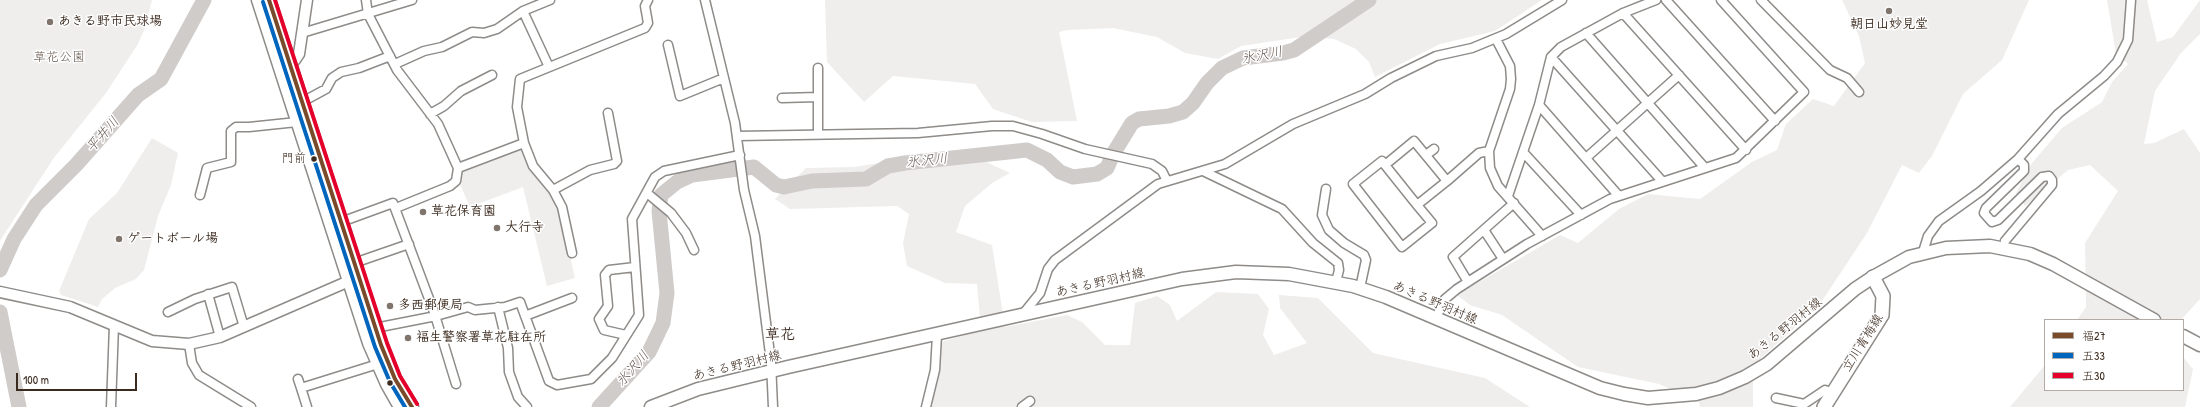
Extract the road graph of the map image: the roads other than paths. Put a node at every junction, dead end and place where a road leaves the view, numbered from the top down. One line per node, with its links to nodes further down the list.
1 (258, 0): 25 (main road)
2 (269, 0): 25 (main road)
3 (308, 0): 18 (street)
4 (366, 0): 17 (street)
5 (412, 0): 17 (street)
6 (550, 0): 15 (street)
7 (648, 0): 26 (street)
8 (705, 0): 30 (street)
9 (1562, 0): 20 (street)
10 (1656, 0): 16 (street)
11 (1666, 0): 39 (street)
12 (1721, 0): 39 (street)
13 (1761, 0): 31 (street)
14 (2131, 0): 52 (street)
15 (523, 11): 24 (street); 26 (street)
16 (1623, 13): 19 (street); 29 (street)
17 (368, 14): 18 (street); 22 (street)
18 (302, 33): 25 (street)
19 (1586, 33): 23 (street); 35 (street)
20 (1496, 39): 47 (street); 56 (street)
21 (668, 45): 30 (street)
22 (390, 56): 24 (street); 34 (street)
23 (1551, 56): 36 (street); 41 (street)
24 (395, 64): 38 (street)
25 (285, 65): 34 (main road); 40 (main road)
26 (549, 67): 44 (street)
27 (818, 68): 32 (street)
28 (492, 75): 38 (street)
29 (1679, 75): 35 (street); 46 (street)
30 (724, 78): 43 (street)
31 (1859, 92)
32 (818, 97): 33 (street); 42 (street)
33 (782, 98)
34 (302, 102): 70 (main road)
35 (1648, 103): 41 (street); 55 (street)
36 (1539, 105): 48 (street); 51 (street)
37 (608, 113): 61 (street)
38 (430, 114): 54 (street)
39 (1774, 121): 46 (street)
40 (297, 122): 63 (street); 82 (main road)
41 (1617, 130): 51 (street); 59 (street)
42 (818, 134): 43 (street); 57 (street)
43 (737, 136): 50 (street)
44 (524, 143): 54 (street); 61 (street)
45 (1434, 149): 49 (street)
46 (1746, 150): 55 (street)
47 (1489, 151): 58 (street); 65 (street)
48 (1523, 152): 65 (street); 69 (street)
49 (1426, 156): 53 (street); 58 (street)
50 (740, 158): 62 (street); 106 (street)
51 (1586, 158): 64 (street)
52 (2018, 159): 73 (street); 76 (street)
53 (1385, 165): 67 (street); 67 (street)
54 (458, 168): 68 (street)
55 (1705, 168): 59 (street)
56 (1203, 170): 57 (street); 83 (street)
57 (1168, 181): 91 (street)
58 (1446, 181): 67 (street)
59 (1662, 181): 64 (street)
60 (1326, 189): 85 (street)
61 (553, 190): 77 (street)
62 (647, 193): 75 (street); 80 (street)
63 (200, 195)
64 (1618, 195): 69 (street)
65 (1508, 196): 66 (street)
66 (1514, 203): 71 (street); 72 (street)
67 (1418, 205)
68 (396, 208): 70 (street); 74 (street)
69 (1581, 215): 72 (street)
70 (340, 222): 79 (main road)
71 (1484, 230): 78 (street); 84 (street)
72 (1542, 236): 78 (street)
73 (2005, 241)
74 (409, 244): 79 (street); 92 (street)
75 (694, 250)
76 (1924, 252): 81 (main road, あきる野羽村線); 95 (main road, あきる野羽村線)
77 (572, 253)
78 (1503, 259): 84 (street)
79 (354, 263): 82 (main road)
80 (635, 267): 99 (street); 99 (street)
81 (1873, 277): 94 (main road, あきる野羽村線); 110 (main road, 立川青梅線)
82 (354, 280): 97 (street); 98 (main road); 105 (main road)
83 (1336, 282): 85 (main road, あきる野羽村線); 91 (main road, あきる野羽村線)
84 (1468, 282): 94 (street)
85 (1360, 288): 94 (main road, あきる野羽村線)
86 (0, 292): 96 (street)
87 (208, 294): 90 (street); 97 (street); 102 (street)
88 (572, 298): 93 (street)
89 (498, 307): 92 (street); 93 (street); 118 (street)
90 (168, 312)
91 (1022, 315): 100 (main road, あきる野羽村線)
92 (436, 316): 98 (street); 108 (street)
93 (525, 316): 99 (street)
94 (1436, 318)
95 (2152, 319)
96 (114, 325): 103 (street); 113 (street)
97 (244, 327): 102 (street)
98 (375, 328): 117 (main road)
99 (626, 335)
100 (936, 335): 106 (main road, あきる野羽村線); 121 (street)
101 (2184, 337): 104 (main road)
102 (220, 338): 103 (street)
103 (189, 344): 114 (street)
104 (2200, 345)
105 (378, 364): 109 (street); 116 (main road)
106 (771, 372): 119 (main road, あきる野羽村線); 120 (street)
107 (298, 380): 109 (street)
108 (456, 384)
109 (301, 388): 115 (street)
110 (1832, 392): 111 (street); 123 (main road, 立川青梅線)
111 (1776, 398)
112 (1030, 401): 122 (street)
113 (111, 407)
114 (251, 407)
115 (307, 407)
116 (400, 407)
117 (412, 407)
118 (527, 407)
119 (651, 407)
120 (773, 407)
121 (926, 407)
122 (1022, 407)
123 (1824, 407)

